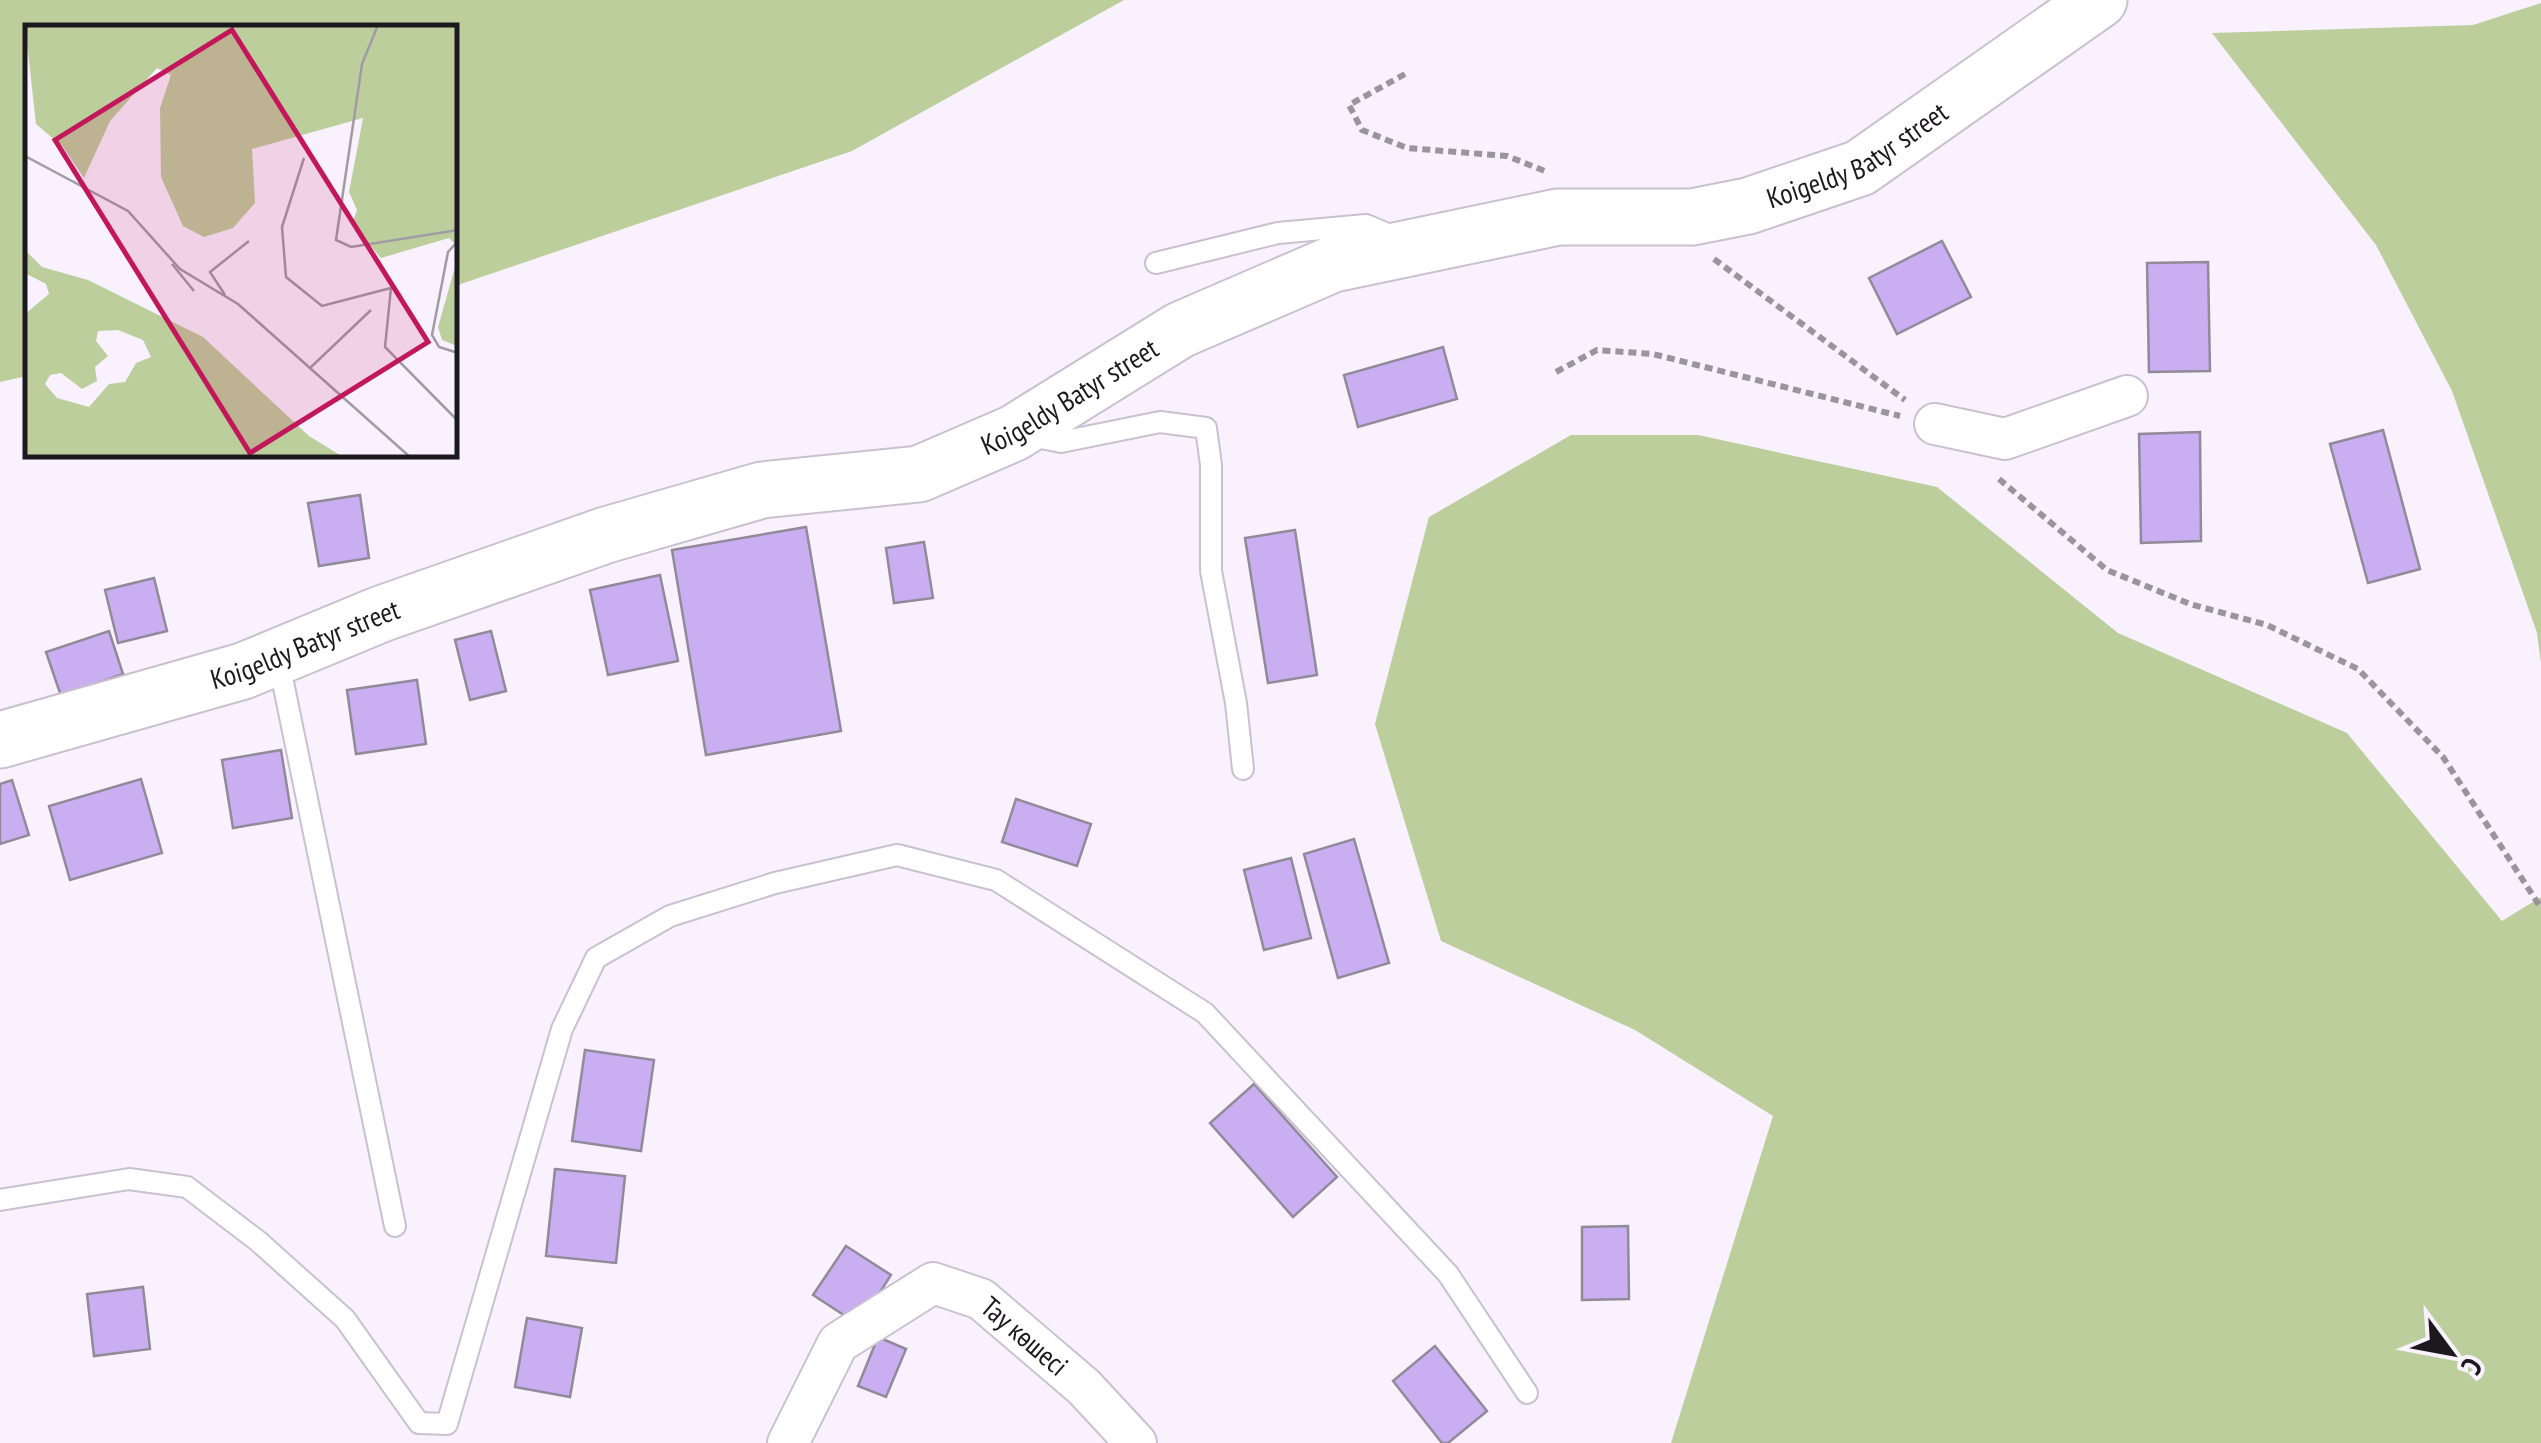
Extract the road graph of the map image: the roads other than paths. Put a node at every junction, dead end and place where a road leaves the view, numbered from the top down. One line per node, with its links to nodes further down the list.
1 (2099, 0): 2 (street, Koigeldy Batyr street)
2 (1420, 248): 3 (lane); 6 (street, Koigeldy Batyr street)
3 (1156, 263)
4 (2127, 396): 5 (street)
5 (1935, 424)
6 (1014, 433): 7 (street, Koigeldy Batyr street); 9 (lane)
7 (278, 656): 8 (street, Koigeldy Batyr street); 11 (lane)
8 (0, 740)
9 (1243, 769)
10 (0, 1200): 12 (lane)
11 (395, 1226)
12 (1527, 1393)
13 (788, 1443): 14 (street, Тау көшесі)
14 (1136, 1443)

